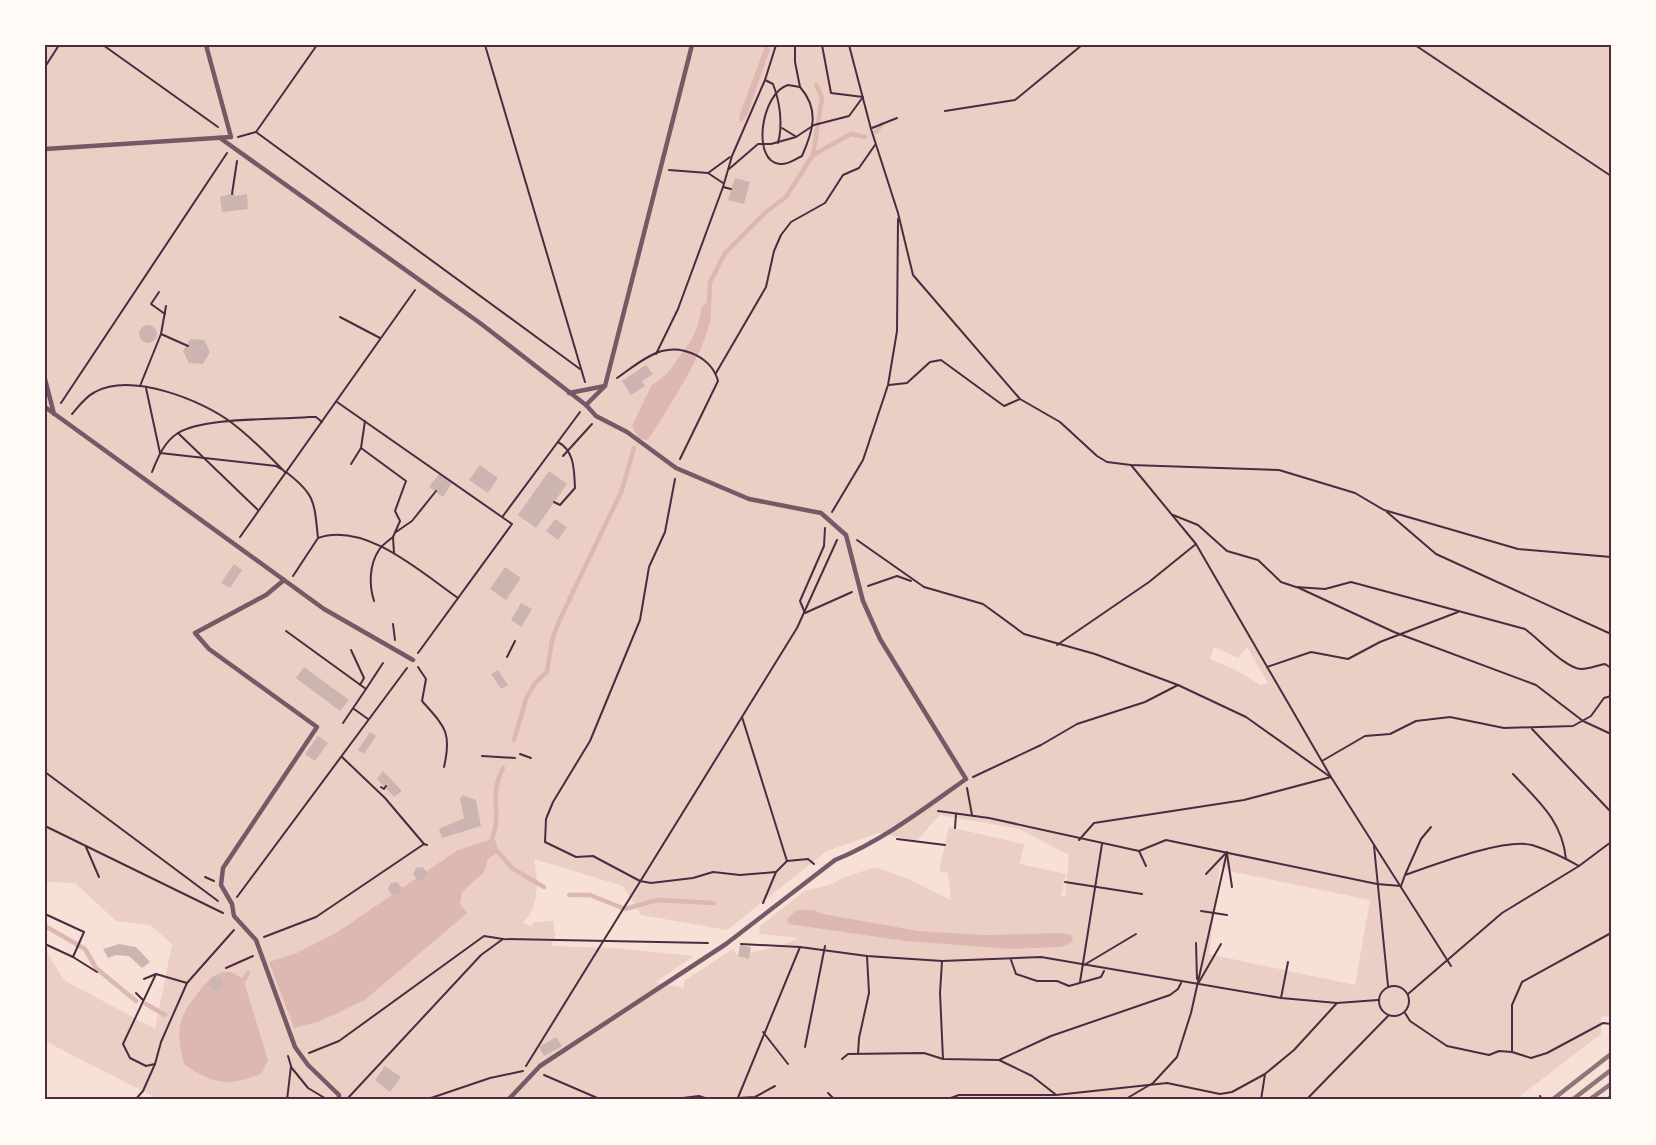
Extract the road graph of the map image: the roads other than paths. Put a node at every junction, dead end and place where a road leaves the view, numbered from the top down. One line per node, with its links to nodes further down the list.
1 (206, 45): 3 (lane)
2 (692, 45): 8 (lane)
3 (231, 137): 4 (lane); 5 (lane)
4 (220, 138): 5 (lane); 6 (lane)
5 (231, 146): 9 (lane)
6 (45, 149)
7 (45, 379): 12 (lane)
8 (605, 386): 9 (lane); 10 (lane)
9 (568, 393): 10 (lane)
10 (586, 405): 16 (lane)
11 (45, 407): 12 (lane)
12 (54, 414): 13 (lane)
13 (286, 581): 14 (lane); 15 (lane)
14 (413, 660)
15 (339, 1100)
16 (508, 1100)

